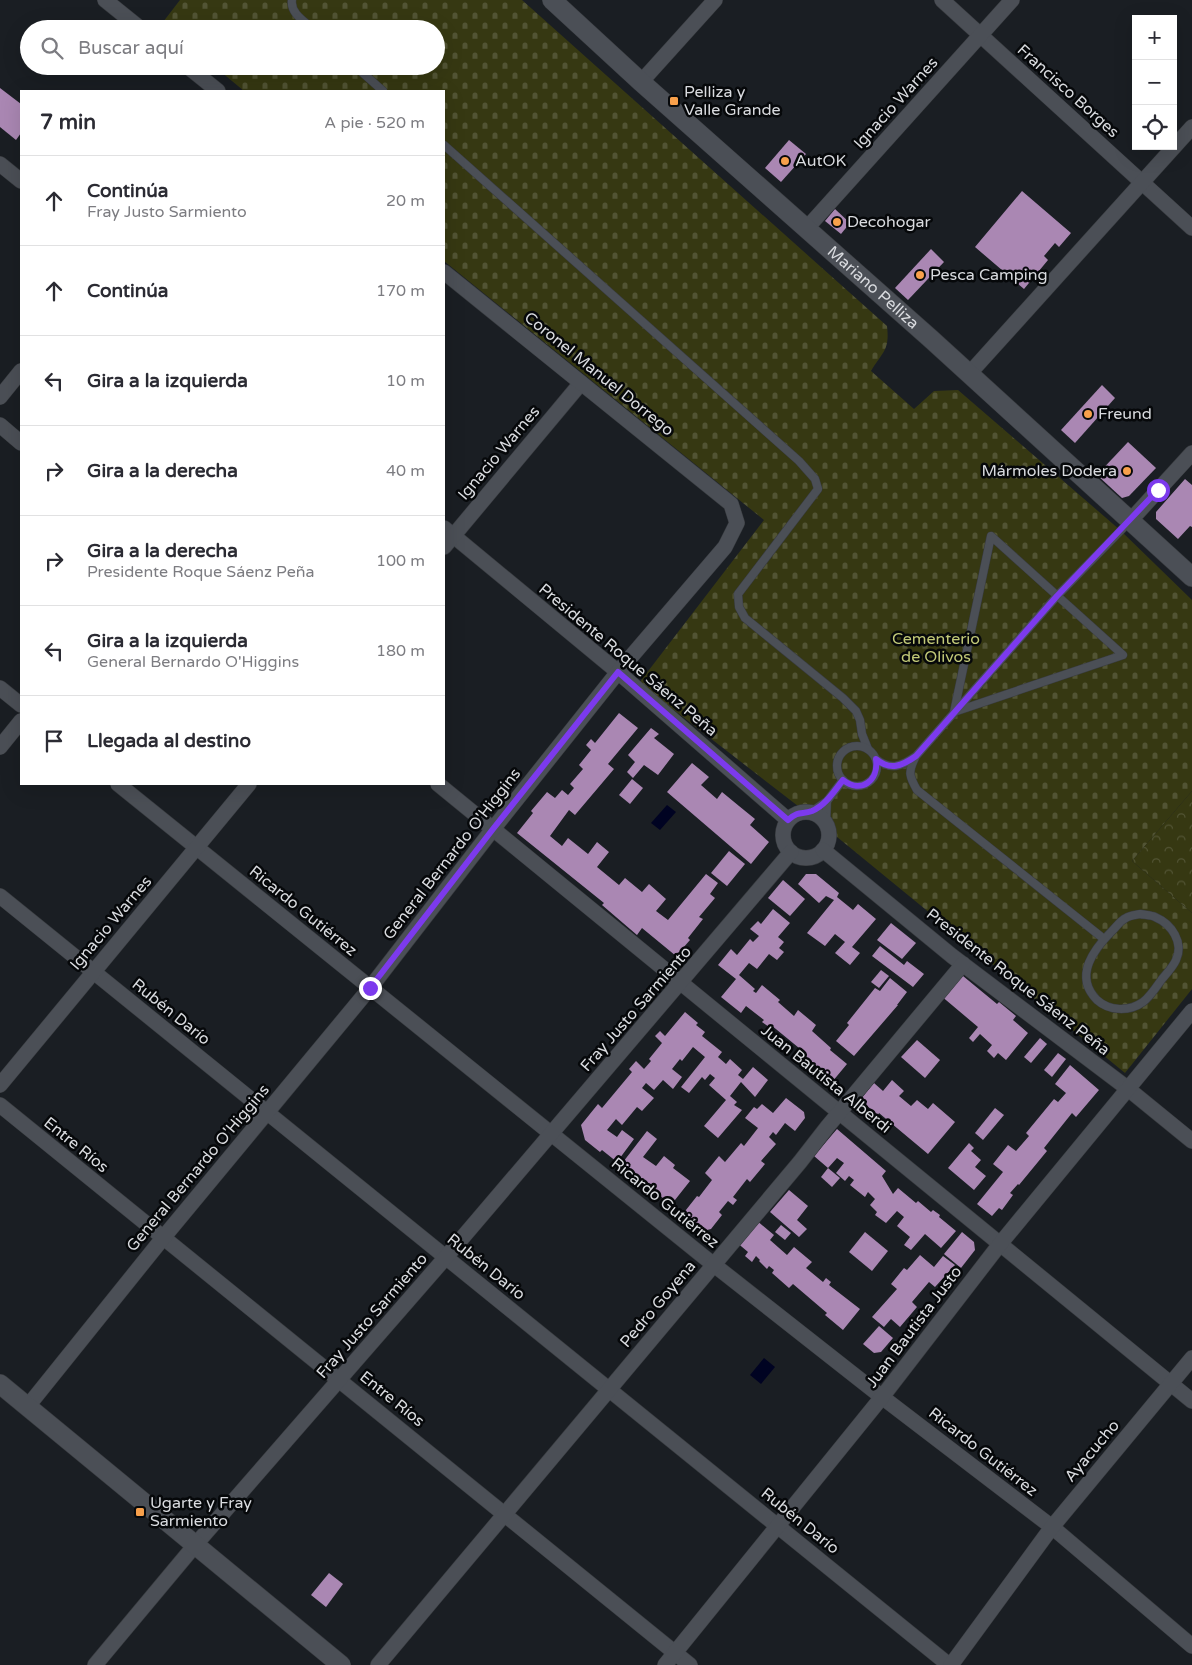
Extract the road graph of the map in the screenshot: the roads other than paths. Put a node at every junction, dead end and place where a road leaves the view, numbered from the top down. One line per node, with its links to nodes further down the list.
1 (105, 0): 7 (street)
2 (292, 0): 8 (lane)
3 (552, 0): 12 (street, Mariano Pelliza)
4 (715, 0): 12 (street)
5 (942, 0): 9 (street, Francisco Borges)
6 (1012, 0): 9 (street, Ignacio Warnes)
7 (130, 20)
8 (302, 20)
9 (980, 35): 19 (street, Francisco Borges); 21 (street, Ignacio Warnes)
10 (198, 75): 13 (street)
11 (365, 75): 14 (lane)
12 (640, 82): 21 (street, Mariano Pelliza)
13 (217, 90)
14 (382, 90)
15 (1192, 127): 19 (street)
16 (445, 146): 41 (lane)
17 (0, 164): 18 (street)
18 (20, 180)
19 (1142, 182): 20 (street, Francisco Borges); 24 (street)
20 (1192, 228)
21 (806, 229): 24 (street, Mariano Pelliza)
22 (445, 273): 25 (street, Coronel Manuel Dorrego)
23 (20, 372): 26 (street)
24 (969, 374): 31 (street, Mariano Pelliza)
25 (581, 382): 30 (street, Coronel Manuel Dorrego); 32 (street, Ignacio Warnes)
26 (0, 397)
27 (0, 425): 28 (street)
28 (20, 442)
29 (1192, 453): 31 (street)
30 (732, 504): 35 (street, General Bernardo O'Higgins)
31 (1130, 521): 33 (street, Mariano Pelliza); 34 (lane)
32 (447, 537): 35 (street, Presidente Roque Sáenz Peña)
33 (1192, 577)
34 (1057, 596): 38 (lane); 38 (lane); 38 (lane)
35 (618, 672): 50 (street, Presidente Roque Sáenz Peña); 52 (street, General Bernardo O'Higgins)
36 (0, 688): 37 (street)
37 (20, 704)
38 (954, 712): 42 (lane)
39 (20, 722): 40 (street)
40 (0, 747)
41 (868, 749): 43 (lane); 44 (lane)
42 (916, 756): 43 (lane); 57 (lane)
43 (876, 759): 44 (lane)
44 (843, 780): 48 (lane)
45 (119, 785): 53 (street, Ricardo Gutiérrez)
46 (248, 785): 53 (street, Ignacio Warnes)
47 (439, 785): 52 (street, Juan Bautista Alberdi)
48 (827, 801): 49 (lane); 51 (lane)
49 (811, 812): 50 (street); 51 (street)
50 (788, 820): 55 (street)
51 (826, 823): 54 (street)
52 (493, 829): 60 (street, Juan Bautista Alberdi); 61 (street, General Bernardo O'Higgins)
53 (197, 847): 59 (street, Ignacio Warnes); 61 (street, Ricardo Gutiérrez)
54 (823, 850): 55 (street); 58 (street, Presidente Roque Sáenz Peña)
55 (791, 852): 60 (street, Fray Justo Sarmiento)
56 (0, 896): 59 (street, Rubén Darío)
57 (1104, 939): 57 (lane)
58 (963, 964): 64 (street, Presidente Roque Sáenz Peña); 67 (street, Pedro Goyena)
59 (94, 972): 63 (street, Ignacio Warnes); 66 (street, Rubén Darío)
60 (681, 982): 67 (street, Juan Bautista Alberdi); 68 (street, Fray Justo Sarmiento)
61 (370, 988): 66 (street, General Bernardo O'Higgins); 68 (street, Ricardo Gutiérrez)
62 (1192, 1011): 64 (street, Juan Bautista Justo)
63 (0, 1085)
64 (1127, 1088): 69 (street, Presidente Roque Sáenz Peña); 71 (street, Juan Bautista Justo)
65 (0, 1105): 70 (street, Entre Ríos)
66 (267, 1112): 70 (street, General Bernardo O'Higgins); 72 (street, Rubén Darío)
67 (839, 1112): 71 (street, Juan Bautista Alberdi); 73 (street, Pedro Goyena)
68 (552, 1134): 72 (street, Fray Justo Sarmiento); 73 (street, Ricardo Gutiérrez)
69 (1192, 1141)
70 (163, 1238): 75 (street, Entre Ríos); 81 (street, General Bernardo O'Higgins)
71 (1000, 1244): 77 (street, Juan Bautista Alberdi); 79 (street, Juan Bautista Justo)
72 (446, 1257): 75 (street, Fray Justo Sarmiento); 78 (street, Rubén Darío)
73 (714, 1264): 78 (street, Pedro Goyena); 79 (street, Ricardo Gutiérrez)
74 (1192, 1358): 77 (street, Ayacucho)
75 (340, 1379): 82 (street, Entre Ríos); 85 (street, Fray Justo Sarmiento)
76 (0, 1384): 81 (street)
77 (1171, 1384): 80 (street, Juan Bautista Alberdi); 84 (street, Ayacucho)
78 (609, 1389): 82 (street, Pedro Goyena); 83 (street, Rubén Darío)
79 (882, 1397): 83 (street, Juan Bautista Justo); 84 (street, Ricardo Gutiérrez)
80 (1192, 1401)
81 (28, 1406): 85 (street)
82 (504, 1515): 87 (street, Entre Ríos); 90 (street, Pedro Goyena)
83 (778, 1526): 87 (street, Juan Bautista Justo); 93 (street, Rubén Darío)
84 (1052, 1528): 86 (street, Ricardo Gutiérrez); 93 (street, Ayacucho)
85 (196, 1544): 88 (street, Fray Justo Sarmiento); 89 (street)
86 (1192, 1646)
87 (676, 1653): 91 (street, Juan Bautista Justo); 92 (street, Entre Ríos)
88 (95, 1665)
89 (341, 1665)
90 (378, 1665)
91 (665, 1665)
92 (690, 1665)
93 (950, 1665)

